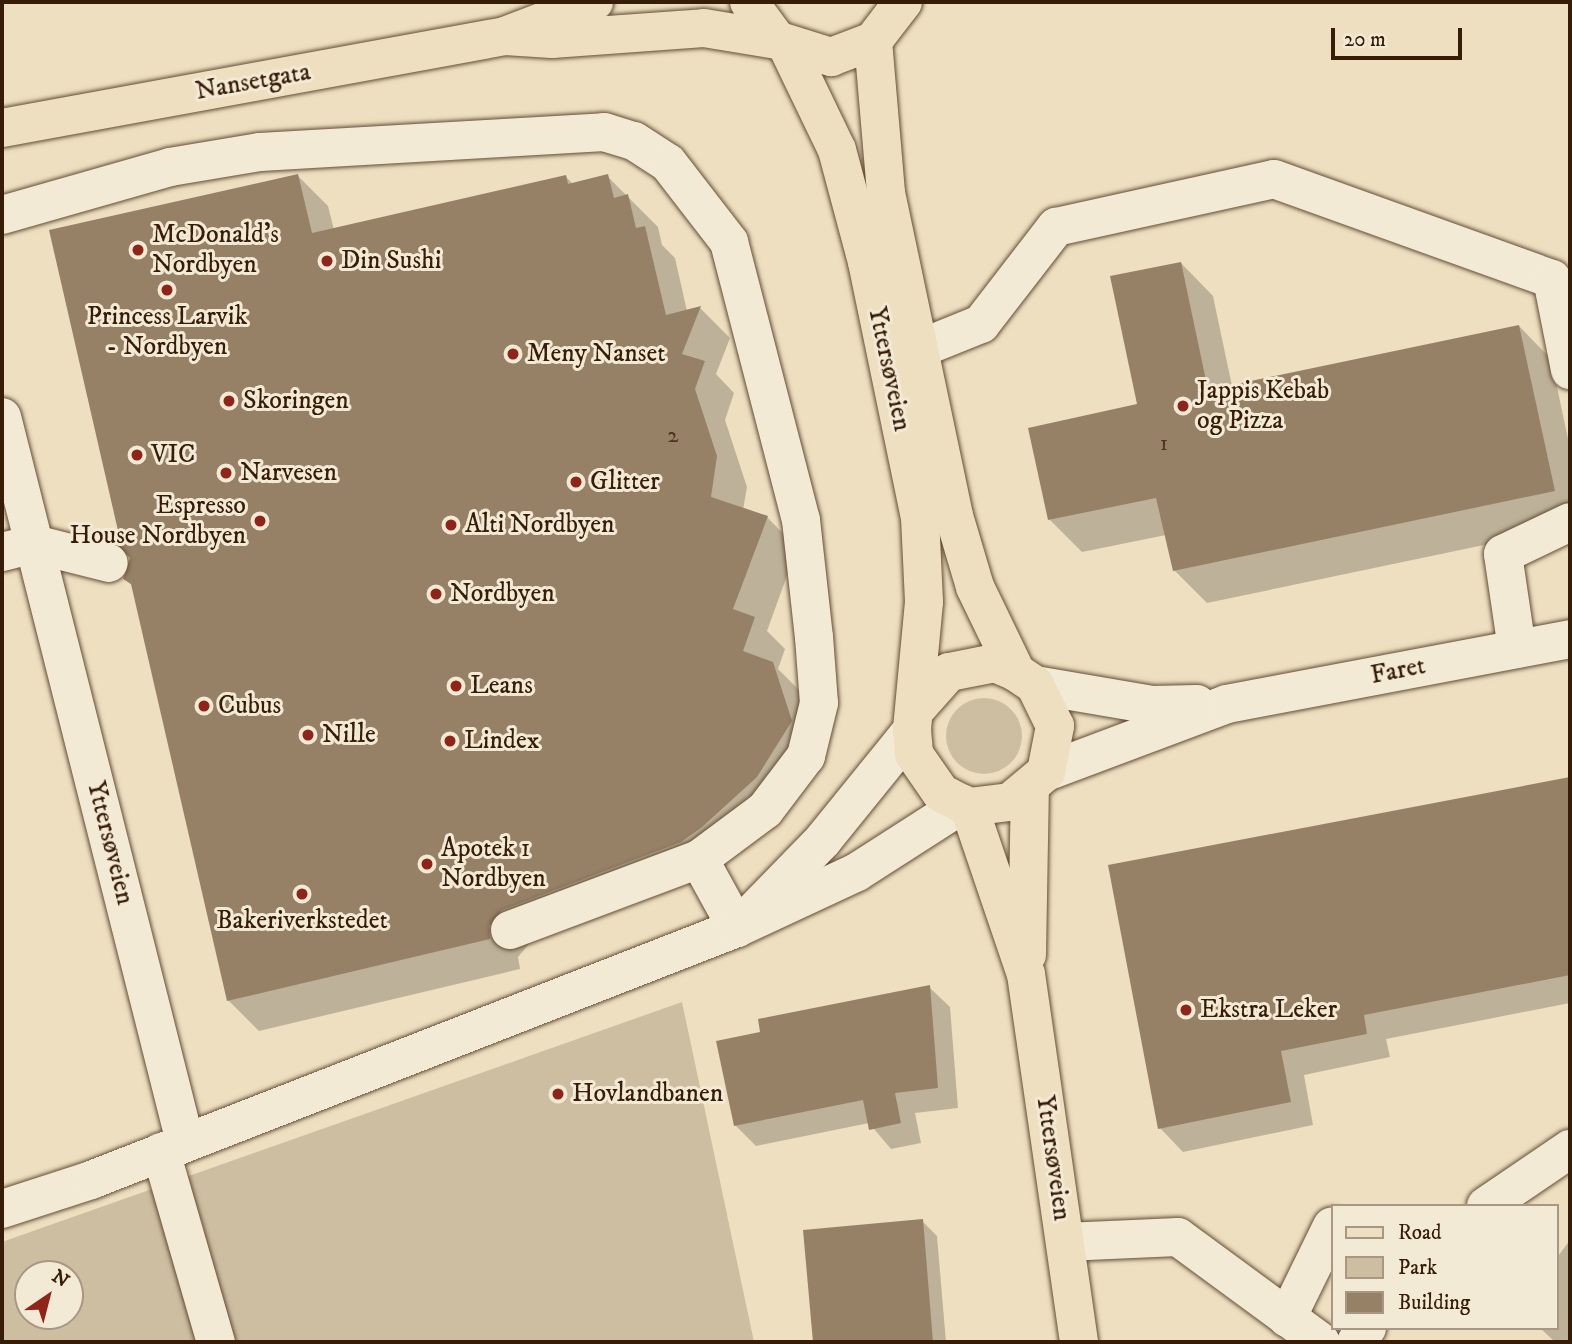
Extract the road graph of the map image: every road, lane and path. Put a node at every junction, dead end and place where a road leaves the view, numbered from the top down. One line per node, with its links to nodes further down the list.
1 (594, 2): 4 (main road, Nansetgata)
2 (749, 2): 6 (main road, Yttersøveien)
3 (905, 4): 5 (main road)
4 (505, 36): 6 (main road, Nansetgata); 7 (main road, Nansetgata)
5 (873, 41): 6 (main road, Nansetgata); 9 (main road, Yttersøveien)
6 (782, 43): 19 (main road, Yttersøveien)
7 (2, 128)
8 (2, 215): 22 (street)
9 (919, 349): 10 (street); 17 (main road, Yttersøveien)
10 (1570, 370)
11 (2, 417): 13 (street, Yttersøveien)
12 (1570, 522): 16 (street)
13 (18, 548): 14 (street); 26 (street, Yttersøveien)
14 (109, 563)
15 (1570, 639): 16 (street, Faret)
16 (1517, 649): 18 (street, Faret)
17 (1026, 679): 18 (street, Faret); 19 (main road); 20 (main road)
18 (1227, 704): 20 (street, Faret)
19 (915, 719): 21 (main road); 23 (street)
20 (1038, 781): 21 (main road); 25 (main road, Yttersøveien)
21 (966, 805): 23 (street); 25 (main road, Yttersøveien)
22 (699, 859): 23 (street); 24 (street)
23 (737, 928): 26 (street)
24 (510, 930)
25 (1026, 974): 31 (main road, Yttersøveien)
26 (173, 1147): 29 (street); 33 (street, Yttersøveien)
27 (1570, 1149): 28 (street)
28 (1489, 1204)
29 (2, 1209)
30 (1330, 1230): 32 (street)
31 (1065, 1242): 32 (street); 34 (main road, Yttersøveien)
32 (1287, 1318): 35 (street)
33 (216, 1342)
34 (1079, 1342)
35 (1321, 1342)

